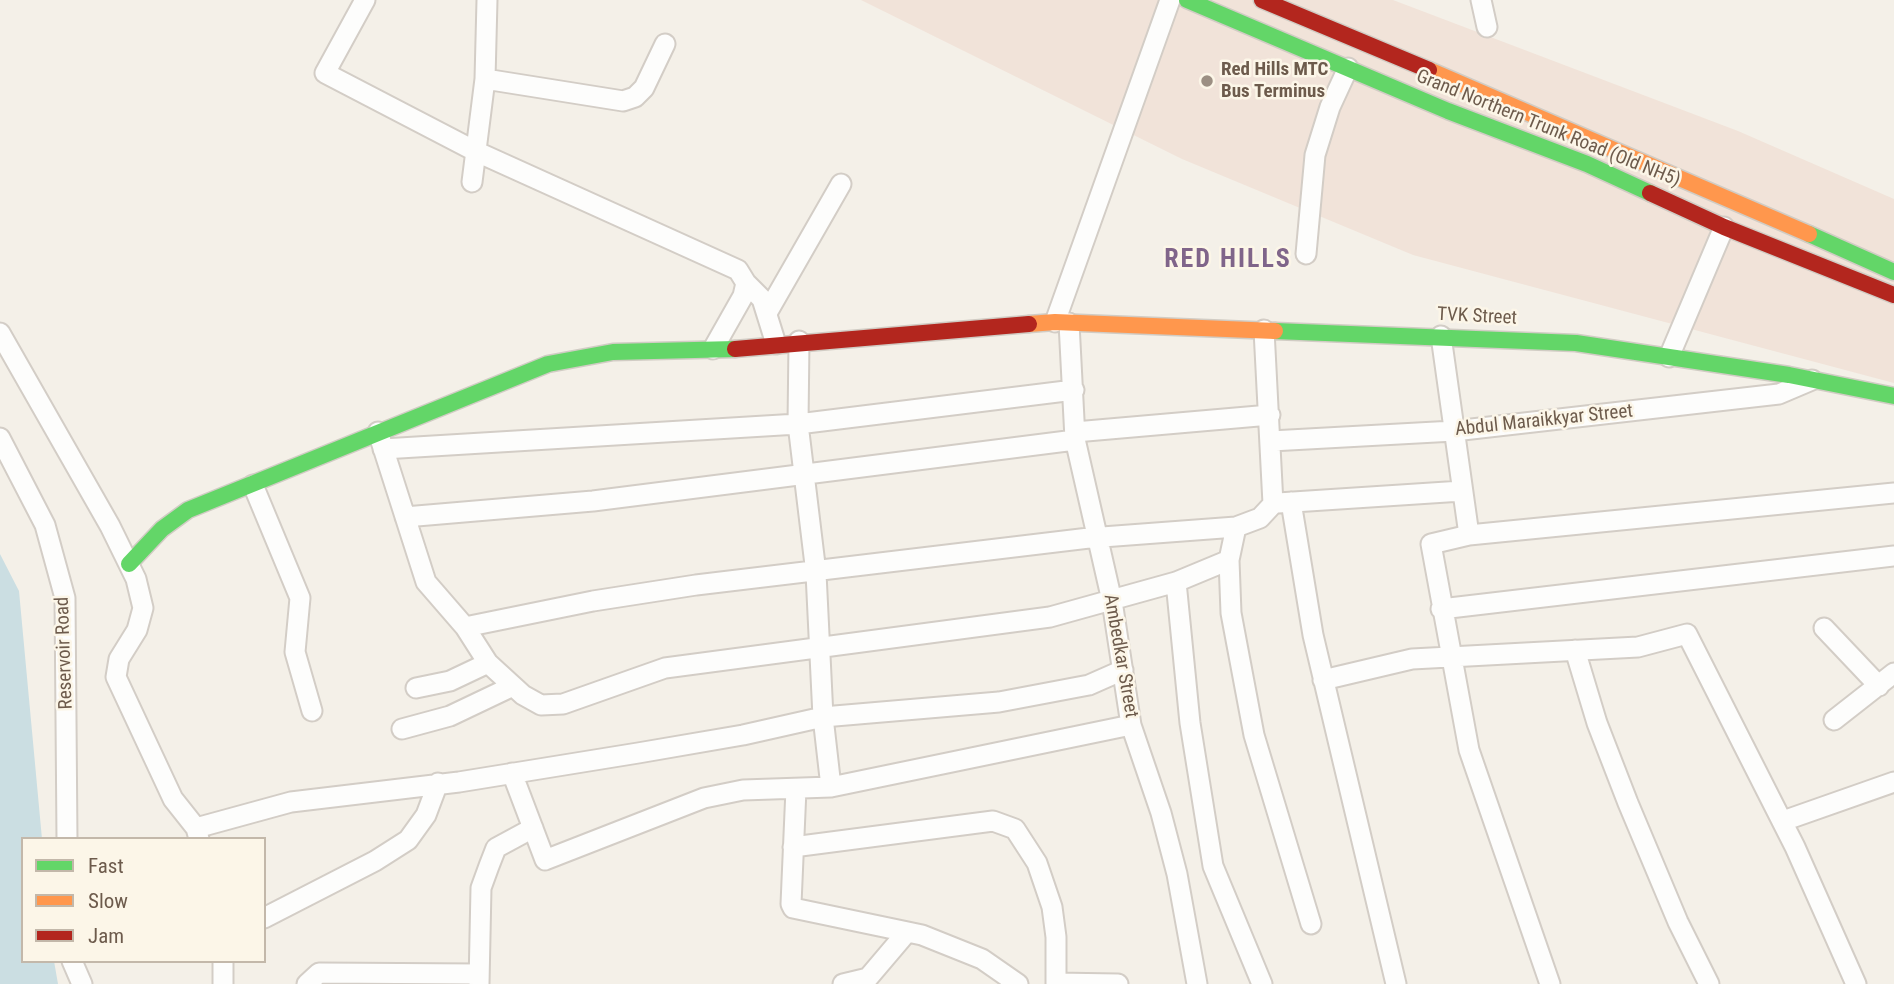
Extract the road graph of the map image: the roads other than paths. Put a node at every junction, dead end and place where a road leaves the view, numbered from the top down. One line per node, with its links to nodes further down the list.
1 (365, 0): 11 (street)
2 (487, 0): 10 (street)
3 (1170, 0): 20 (street)
4 (1187, 0): 9 (street, Grand Northern Trunk Road (Old NH5))
5 (1262, 0): 16 (street, Grand Northern Trunk Road (Old NH5))
6 (1481, 0): 7 (street)
7 (1487, 27)
8 (665, 44): 10 (street)
9 (1348, 68): 14 (street, Grand Northern Trunk Road (Old NH5)); 15 (street)
10 (485, 79): 11 (street)
11 (475, 151): 12 (street); 17 (street)
12 (472, 182)
13 (841, 184): 19 (street)
14 (1724, 227): 18 (street, Grand Northern Trunk Road (Old NH5)); 27 (street)
15 (1306, 254)
16 (1894, 272)
17 (746, 282): 19 (street); 26 (street)
18 (1894, 295)
19 (767, 313): 25 (street)
20 (1062, 323): 21 (street, TVK Street); 24 (street, TVK Street); 29 (street, Ambedkar Street)
21 (1264, 330): 23 (street, TVK Street); 31 (street)
22 (0, 333): 49 (street)
23 (1441, 336): 27 (street, TVK Street); 33 (street)
24 (799, 341): 25 (street, TVK Street); 32 (street)
25 (776, 344): 26 (street, TVK Street)
26 (713, 349): 36 (street, TVK Street)
27 (1669, 357): 28 (street, TVK Street)
28 (1812, 380): 30 (street, TVK Street); 33 (street, Abdul Maraikkyar Street)
29 (1074, 390): 32 (street); 34 (street, Ambedkar Street)
30 (1894, 396)
31 (1269, 415): 34 (street); 37 (street)
32 (798, 424): 36 (street); 38 (street)
33 (1454, 431): 37 (street, Abdul Maraikkyar Street); 40 (street)
34 (1075, 436): 38 (street); 46 (street, Ambedkar Street)
35 (0, 438): 79 (street, Reservoir Road)
36 (381, 440): 39 (street, TVK Street); 43 (street)
37 (1271, 441): 42 (street)
38 (805, 476): 43 (street); 50 (street)
39 (253, 485): 49 (street, TVK Street); 66 (street)
40 (1462, 491): 42 (street); 45 (street)
41 (1894, 493): 45 (street)
42 (1282, 503): 44 (street); 62 (street)
43 (405, 517): 54 (street)
44 (1236, 527): 46 (street); 48 (street)
45 (1469, 535): 53 (street)
46 (1097, 537): 50 (street); 52 (street, Ambedkar Street)
47 (1894, 556): 53 (street)
48 (1229, 560): 51 (street); 82 (street)
49 (130, 564): 78 (street)
50 (816, 573): 54 (street); 56 (street)
51 (1176, 582): 52 (street); 94 (street)
52 (1112, 601): 56 (street); 60 (street, Ambedkar Street)
53 (1441, 609): 58 (street)
54 (465, 627): 59 (street)
55 (1824, 628): 64 (street)
56 (821, 646): 63 (street); 67 (street)
57 (1575, 650): 58 (street); 76 (street); 97 (street)
58 (1449, 656): 62 (street); 96 (street)
59 (488, 663): 63 (street); 65 (street)
60 (1123, 670): 67 (street); 69 (street, Ambedkar Street)
61 (1894, 673): 64 (street)
62 (1323, 680): 95 (street)
63 (513, 686): 70 (street)
64 (1879, 686): 68 (street)
65 (416, 688)
66 (312, 711)
67 (823, 716): 71 (street); 74 (street)
68 (1834, 720)
69 (1131, 725): 74 (street); 93 (street, Ambedkar Street)
70 (402, 729)
71 (512, 773): 73 (street); 77 (street)
72 (1894, 782): 76 (street)
73 (438, 783): 78 (street); 81 (street)
74 (831, 787): 75 (street)
75 (796, 789): 77 (street); 80 (street)
76 (1783, 821): 98 (street)
77 (533, 828): 86 (street)
78 (198, 833)
79 (67, 837)
80 (793, 847): 83 (street); 92 (street)
81 (266, 917)
82 (1311, 924)
83 (907, 932): 90 (street); 91 (street)
84 (73, 963): 87 (street)
85 (223, 963): 88 (street)
86 (479, 979): 89 (street)
87 (82, 984)
88 (223, 984)
89 (307, 984)
90 (843, 984)
91 (1018, 984)
92 (1118, 984)
93 (1198, 984)
94 (1262, 984)
95 (1396, 984)
96 (1550, 984)
97 (1709, 984)
98 (1856, 984)

